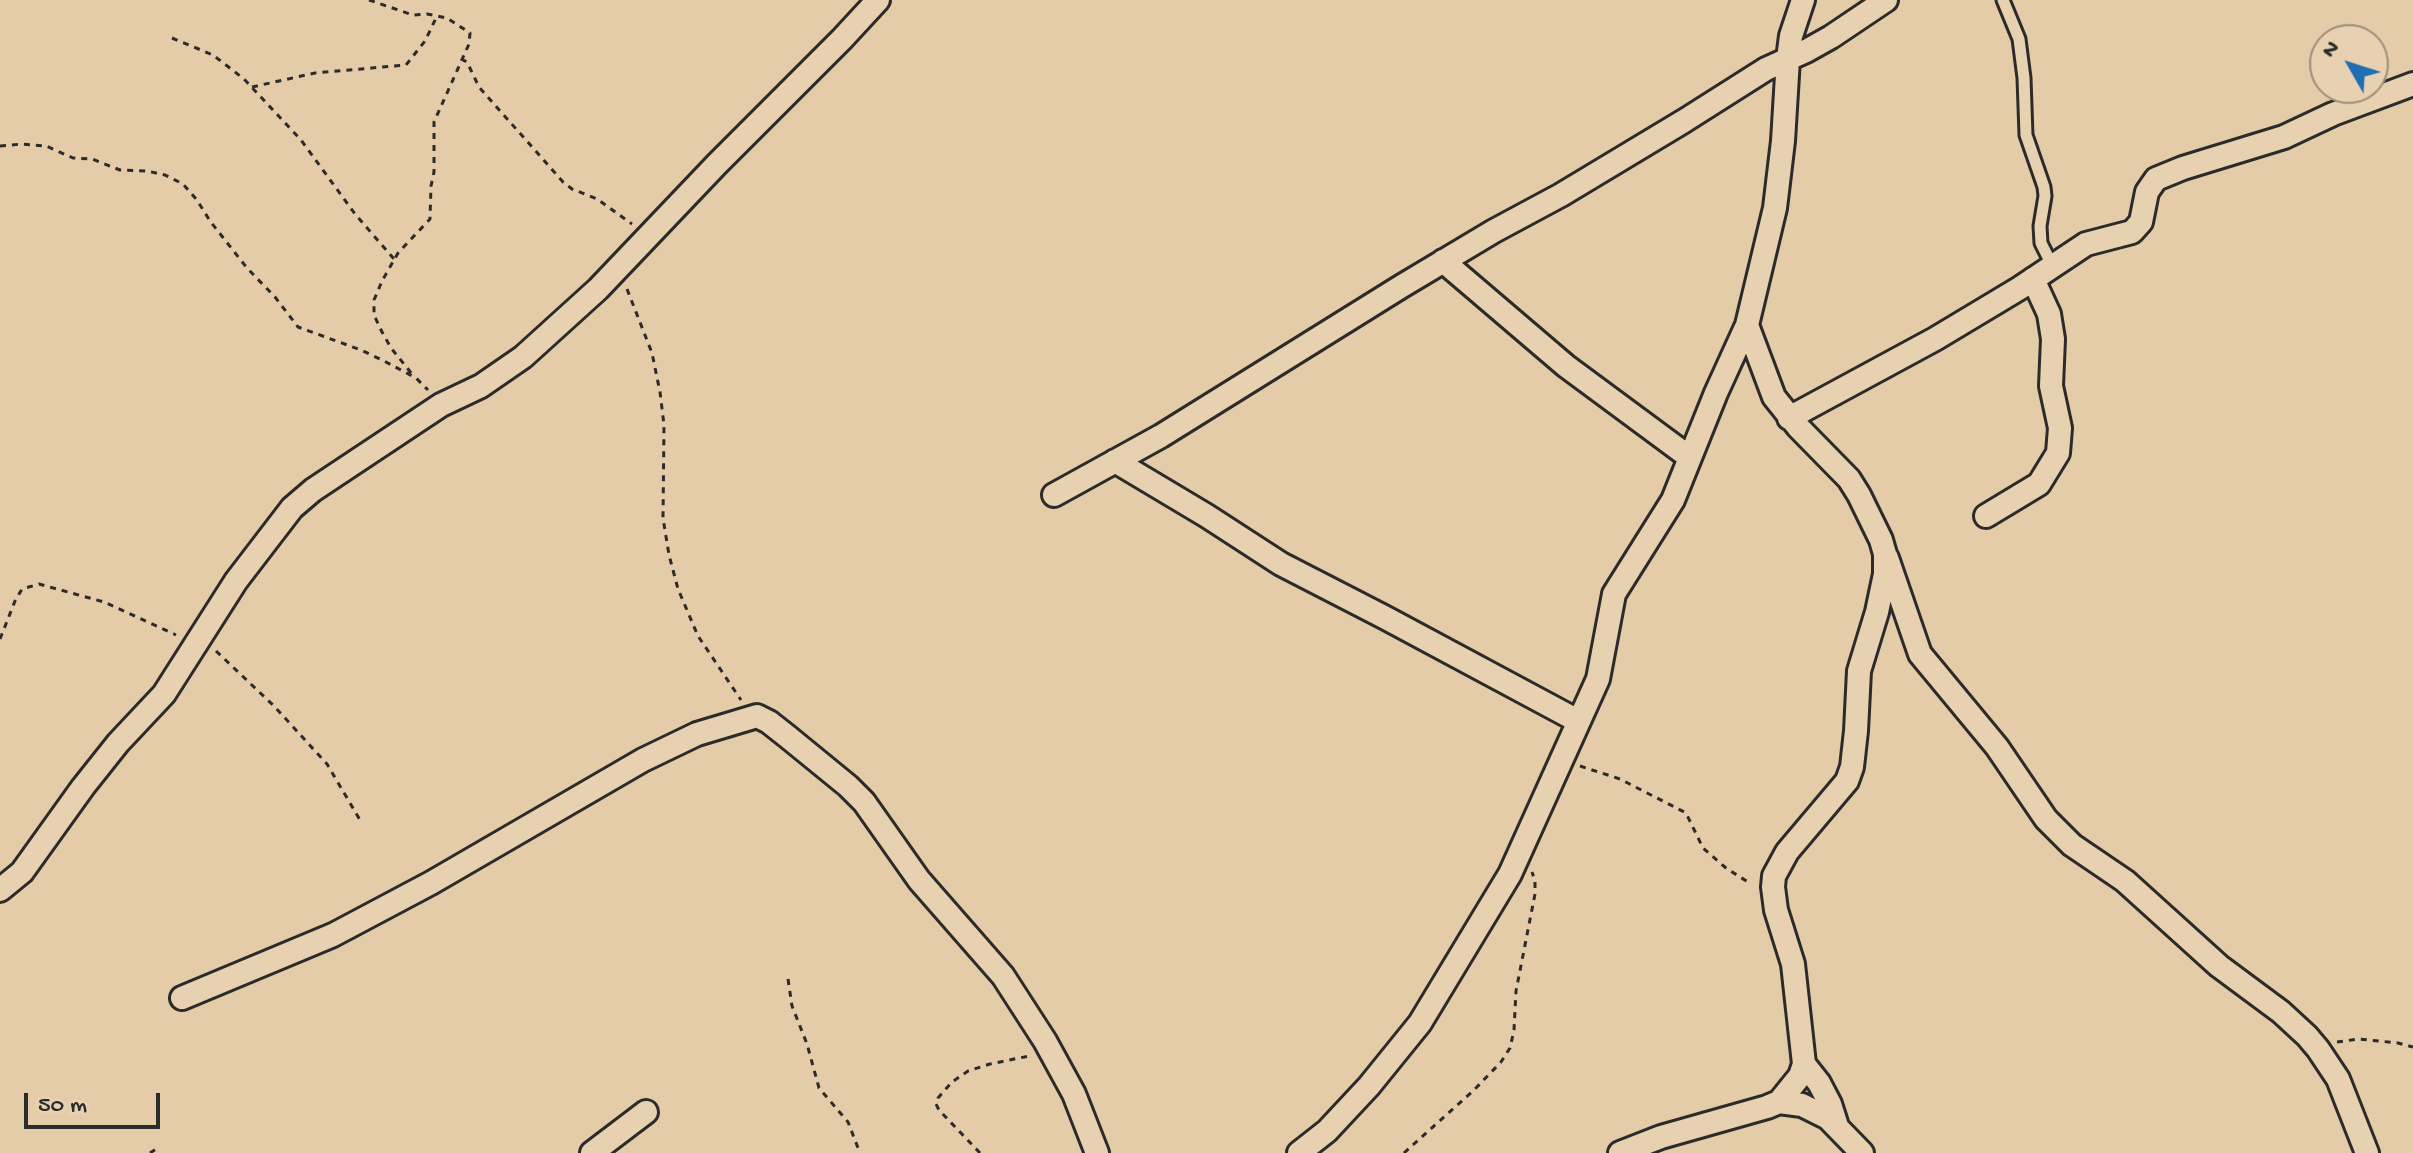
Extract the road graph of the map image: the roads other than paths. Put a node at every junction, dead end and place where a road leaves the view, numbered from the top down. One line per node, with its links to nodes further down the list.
1 (878, 0): 18 (street)
2 (1803, 0): 5 (street)
3 (1886, 0): 5 (street)
4 (2003, 0): 8 (lane)
5 (1788, 59): 7 (street); 10 (street)
6 (2413, 84): 8 (street)
7 (1443, 261): 12 (street); 13 (street)
8 (2052, 265): 9 (street)
9 (2033, 279): 11 (street); 15 (street)
10 (1747, 325): 11 (street); 12 (street)
11 (1789, 418): 16 (street)
12 (1689, 457): 17 (street)
13 (1115, 461): 14 (street); 17 (street)
14 (1054, 495)
15 (1986, 516)
16 (1885, 554): 20 (street); 30 (street)
17 (1578, 721): 24 (street)
18 (0, 890)
19 (182, 998): 26 (street)
20 (1804, 1064): 21 (street); 23 (street)
21 (1779, 1102): 23 (street); 28 (street)
22 (646, 1112): 25 (street)
23 (1837, 1126): 29 (street)
24 (1328, 1142): 27 (street)
25 (592, 1153)
26 (1097, 1153)
27 (1299, 1153)
28 (1620, 1153)
29 (1862, 1153)
30 (2367, 1153)

